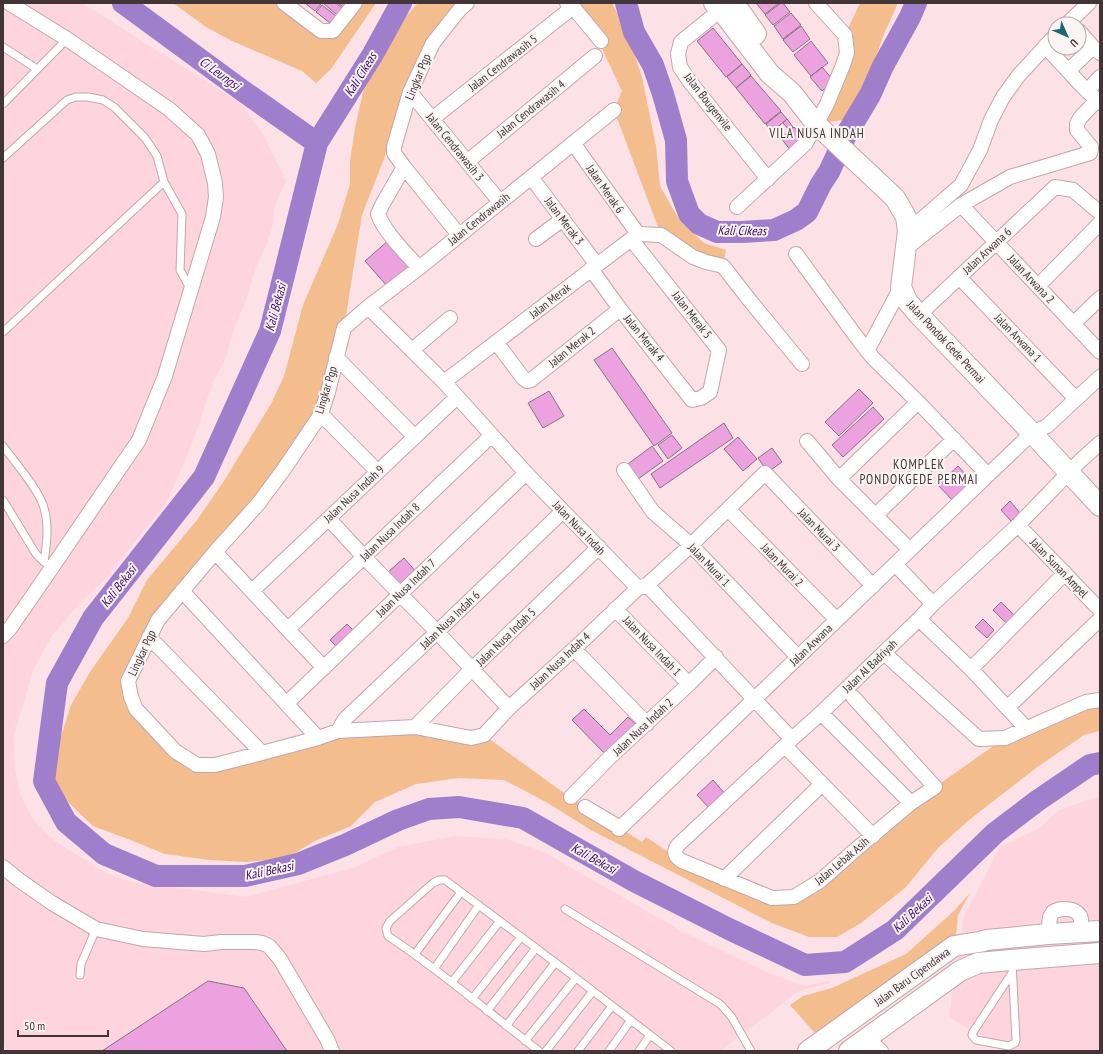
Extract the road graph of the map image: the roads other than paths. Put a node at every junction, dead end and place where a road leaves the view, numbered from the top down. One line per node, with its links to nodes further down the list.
1 (9, 3): 10 (street)
2 (284, 3): 3 (street)
3 (355, 3)
4 (467, 3): 20 (street, Lingkar Pgp)
5 (816, 3): 25 (street)
6 (1088, 3): 9 (street)
7 (570, 5): 11 (street); 24 (street, Jalan Cendrawasih 5)
8 (725, 5): 25 (street, Jalan Pondok Gede Permai); 31 (street, Jalan Bougenvile)
9 (1079, 16)
10 (67, 39): 17 (lane); 50 (street)
11 (601, 41)
12 (1087, 41): 15 (street)
13 (1045, 46): 18 (street); 42 (street)
14 (3, 47): 17 (lane)
15 (1096, 50): 18 (street)
16 (595, 56): 28 (street, Jalan Cendrawasih 4)
17 (37, 69): 22 (lane)
18 (1068, 71): 21 (street)
19 (1100, 77): 21 (street)
20 (410, 92): 24 (street, Jalan Cendrawasih 3); 29 (street, Lingkar Pgp)
21 (1095, 98): 34 (street)
22 (3, 104)
23 (614, 110): 26 (street, Jalan Cendrawasih)
24 (432, 119): 28 (street, Jalan Cendrawasih 3)
25 (819, 127): 31 (street); 42 (street, Jalan Pondok Gede Permai)
26 (573, 143): 30 (street, Jalan Cendrawasih); 40 (street, Jalan Merak 6)
27 (3, 158): 32 (lane)
28 (467, 162): 33 (street, Jalan Cendrawasih 3)
29 (404, 167): 39 (street, Lingkar Pgp); 46 (street)
30 (531, 177): 33 (street, Jalan Cendrawasih); 37 (street, Jalan Merak 3)
31 (768, 179): 35 (street)
32 (164, 182): 50 (lane); 58 (lane)
33 (500, 202): 39 (street, Jalan Cendrawasih)
34 (961, 205): 42 (street); 43 (street, Jalan Arwana 2)
35 (737, 207)
36 (1100, 213): 43 (street, Jalan Arwana 6)
37 (563, 219): 41 (street); 45 (street, Jalan Merak 3)
38 (1100, 222): 48 (street)
39 (459, 235): 46 (street, Jalan Cendrawasih)
40 (634, 236): 45 (street, Jalan Merak); 64 (street); 68 (street, Jalan Merak 5)
41 (536, 239)
42 (906, 240): 49 (street, Jalan Pondok Gede Permai)
43 (996, 242): 47 (street, Jalan Arwana 6); 48 (street, Jalan Arwana 2)
44 (796, 254): 61 (street)
45 (594, 267): 53 (street, Jalan Merak 4); 59 (street, Jalan Merak)
46 (418, 268): 52 (street, Jalan Cendrawasih)
47 (959, 277): 54 (street, Jalan Arwana 6); 69 (street, Jalan Arwana 1)
48 (1038, 286): 56 (street, Jalan Arwana 2)
49 (901, 287): 54 (street, Jalan Pondok Gede Permai); 61 (street)
50 (191, 290): 98 (street)
51 (1100, 298): 56 (street)
52 (368, 307): 57 (street, Jalan Cendrawasih); 60 (street, Jalan Nusa Indah)
53 (620, 309): 59 (street, Jalan Merak 2); 68 (street, Jalan Merak 4)
54 (919, 315): 72 (street, Jalan Pondok Gede Permai)
55 (450, 318): 60 (street)
56 (1073, 324): 62 (street, Jalan Arwana 2)
57 (344, 328): 63 (street, Lingkar Pgp)
58 (3, 332)
59 (496, 342): 66 (street, Jalan Merak)
60 (412, 350): 66 (street, Jalan Nusa Indah)
61 (867, 351): 70 (street)
62 (1100, 352)
63 (336, 356): 71 (street, Lingkar Pgp); 74 (street)
64 (802, 364)
65 (1100, 377): 69 (street, Jalan Arwana)
66 (444, 382): 67 (street, Jalan Nusa Indah)
67 (457, 397): 73 (street, Jalan Nusa Indah); 74 (street, Jalan Nusa Indah 9)
68 (701, 398)
69 (1076, 399): 72 (street, Jalan Arwana)
70 (918, 402): 75 (street); 85 (street)
71 (320, 414): 80 (street); 96 (street, Lingkar Pgp)
72 (1032, 433): 83 (street, Jalan Pondok Gede Permai); 84 (street, Jalan Arwana)
73 (492, 435): 81 (street, Jalan Nusa Indah); 97 (street, Jalan Nusa Indah 8)
74 (415, 437): 80 (street, Jalan Nusa Indah 9)
75 (954, 439): 84 (street); 90 (street)
76 (807, 441): 85 (street)
77 (1100, 443): 83 (street, Jalan Al Badriyah)
78 (3, 446): 98 (lane)
79 (624, 470): 93 (street, Jalan Murai 1)
80 (378, 472): 91 (street, Jalan Nusa Indah 9)
81 (526, 473): 89 (street, Jalan Nusa Indah); 105 (street, Jalan Nusa Indah 7)
82 (764, 473): 88 (street, Jalan Nusa Indah 4); 102 (street, Jalan Murai 3)
83 (1069, 473): 87 (street, Jalan Pondok Gede Permai); 92 (street, Jalan Al Badriyah)
84 (988, 475): 95 (street, Jalan Arwana)
85 (839, 479): 90 (street)
86 (3, 500): 98 (lane)
87 (1100, 506)
88 (728, 509): 93 (street, Jalan Nusa Indah 4); 111 (street, Jalan Murai 2)
89 (563, 511): 94 (street, Jalan Nusa Indah); 114 (street, Jalan Nusa Indah 6)
90 (875, 516): 95 (street)
91 (328, 519): 97 (street); 104 (street, Jalan Nusa Indah 9)
92 (1018, 525): 100 (street, Jalan Sunan Ampel); 106 (street, Jalan Al Badriyah)
93 (691, 545): 101 (street, Jalan Nusa Indah 4); 118 (street, Jalan Murai 1)
94 (599, 547): 101 (street, Jalan Nusa Indah); 122 (street, Jalan Nusa Indah 5)
95 (910, 550): 99 (street, Jalan Arwana)
96 (215, 552): 103 (street, Lingkar Pgp); 104 (street)
97 (364, 557): 105 (street); 112 (street, Jalan Nusa Indah 8)
98 (49, 564): 113 (street)
99 (895, 564): 102 (street, Jalan Arwana); 106 (street)
100 (1064, 573): 108 (street, Jalan Sunan Ampel); 121 (street)
101 (642, 586): 107 (street, Jalan Nusa Indah 4); 119 (street, Jalan Nusa Indah)
102 (873, 586): 111 (street, Jalan Arwana)
103 (182, 591): 115 (street, Lingkar Pgp); 127 (street)
104 (252, 591): 112 (street)
105 (400, 594): 114 (street); 120 (street, Jalan Nusa Indah 7)
106 (933, 604): 109 (street, Jalan Al Badriyah)
107 (615, 608): 116 (street, Jalan Nusa Indah 4); 123 (street, Jalan Nusa Indah 1)
108 (1100, 610)
109 (919, 619): 117 (street, Jalan Al Badriyah); 121 (street)
110 (1100, 619): 129 (street)
111 (836, 620): 118 (street, Jalan Arwana)
112 (288, 629): 120 (street)
113 (6, 631)
114 (437, 632): 122 (street); 134 (street, Jalan Nusa Indah 6)
115 (149, 637): 138 (street); 138 (street, Lingkar Pgp)
116 (574, 649): 128 (street, Jalan Nusa Indah 4); 131 (street)
117 (884, 653): 130 (street, Jalan Al Badriyah); 133 (street)
118 (798, 657): 125 (street, Jalan Arwana)
119 (716, 658): 123 (street, Jalan Nusa Indah 2); 125 (street, Jalan Nusa Indah)
120 (324, 668): 127 (street, Jalan Nusa Indah 7)
121 (971, 669): 129 (street)
122 (472, 670): 128 (street); 132 (street, Jalan Nusa Indah 5)
123 (689, 684): 131 (street, Jalan Nusa Indah 2)
124 (853, 697): 141 (street, Jalan Lebak Asih)
125 (754, 699): 137 (street, Jalan Nusa Indah); 142 (street, Jalan Arwana)
126 (1100, 700): 133 (street)
127 (287, 704): 136 (street)
128 (509, 708): 135 (street, Jalan Nusa Indah 4)
129 (1007, 708): 133 (street)
130 (821, 713): 137 (street, Jalan Al Badriyah); 141 (street)
131 (647, 724): 140 (street, Jalan Nusa Indah 2)
132 (415, 727): 134 (street, Lingkar Pgp); 135 (street, Lingkar Pgp)
133 (1026, 728)
134 (338, 731): 136 (street, Lingkar Pgp)
135 (484, 734)
136 (318, 738): 138 (street, Lingkar Pgp)
137 (789, 742): 139 (street, Jalan Nusa Indah); 144 (street, Jalan Al Badriyah)
138 (262, 753)
139 (822, 784): 143 (street, Jalan Nusa Indah); 146 (street)
140 (572, 797)
141 (912, 803): 143 (street, Jalan Lebak Asih)
142 (585, 807)
143 (873, 836): 146 (street, Jalan Lebak Asih)
144 (677, 857): 146 (street, Jalan Lebak Asih)
145 (3, 867): 151 (street)
146 (724, 878)
147 (461, 892): 148 (lane); 155 (lane); 155 (lane)
148 (479, 905): 150 (lane); 159 (lane)
149 (565, 909): 180 (lane)
150 (500, 921): 153 (lane); 162 (lane)
151 (96, 929): 160 (lane); 174 (street)
152 (1090, 931): 172 (street, Jalan Baru Cipendawa)
153 (521, 937): 154 (lane); 164 (lane)
154 (536, 948): 157 (lane); 166 (lane)
155 (415, 954): 159 (lane)
156 (1100, 954): 158 (street, Jalan Baru Cipendawa)
157 (555, 963): 161 (lane); 168 (lane)
158 (1012, 966): 158 (lane); 171 (street, Jalan Baru Cipendawa)
159 (434, 969): 162 (lane)
160 (80, 975)
161 (576, 978): 163 (lane); 170 (lane)
162 (452, 982): 164 (lane)
163 (593, 991): 165 (lane); 176 (lane)
164 (472, 999): 166 (lane)
165 (612, 1006): 167 (lane); 177 (lane)
166 (487, 1011): 168 (lane)
167 (631, 1020): 169 (lane); 178 (lane)
168 (506, 1026): 170 (lane)
169 (650, 1035): 173 (lane); 179 (lane)
170 (525, 1041): 175 (lane)
171 (874, 1044): 181 (street, Jalan Baru Cipendawa)
172 (820, 1048)
173 (668, 1050)
174 (332, 1051)
175 (538, 1051)
176 (546, 1051)
177 (578, 1051)
178 (608, 1051)
179 (639, 1051)
180 (751, 1051)
181 (849, 1051)

